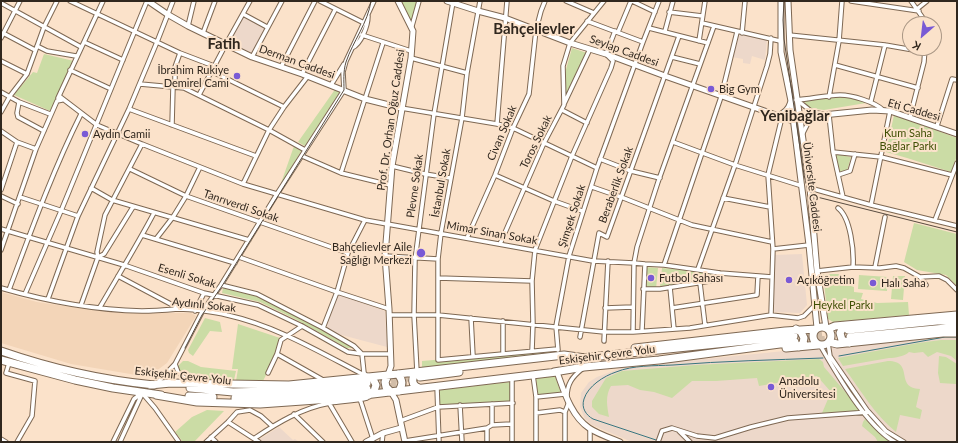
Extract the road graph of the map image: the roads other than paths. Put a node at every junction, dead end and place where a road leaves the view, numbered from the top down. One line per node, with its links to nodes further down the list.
1 (20, 1): 35 (street)
2 (57, 1): 55 (street)
3 (70, 1): 41 (street)
4 (103, 1): 41 (street)
5 (148, 1): 42 (main road, Derman Caddesi); 60 (street)
6 (173, 1): 42 (street)
7 (194, 1): 52 (street)
8 (215, 1): 64 (street)
9 (250, 1): 43 (street)
10 (282, 1): 56 (street)
11 (315, 1): 103 (street)
12 (320, 1): 36 (street)
13 (374, 1): 45 (street)
14 (398, 1): 53 (main road)
15 (419, 1): 53 (street)
16 (447, 1): 34 (main road, Seylap Caddesi)
17 (480, 1): 38 (street, İstanbul Sokak)
18 (506, 1): 48 (street)
19 (545, 1): 58 (street, Civan Sokak)
20 (566, 1): 44 (street)
21 (604, 1): 44 (street)
22 (632, 1): 39 (street); 61 (street)
23 (659, 1): 39 (street, Şimşek Sokak)
24 (673, 1): 40 (street)
25 (705, 1): 46 (street)
26 (745, 1): 65 (street)
27 (781, 1): 72 (main road, Üniversite Caddesi)
28 (788, 1): 67 (main road)
29 (842, 1): 73 (street)
30 (851, 1): 37 (street)
31 (911, 1): 37 (street)
32 (927, 1): 37 (street)
33 (1, 2): 35 (street)
34 (453, 2): 38 (main road, Seylap Caddesi); 102 (street, Plevne Sokak)
35 (15, 10): 55 (street); 63 (street)
36 (335, 10): 51 (street); 108 (street)
37 (918, 10): 47 (street)
38 (478, 11): 48 (main road, Seylap Caddesi); 106 (street, İstanbul Sokak)
39 (655, 12): 57 (street, Şimşek Sokak)
40 (669, 12): 46 (street); 59 (street)
41 (97, 14): 60 (street); 74 (street)
42 (167, 14): 52 (main road, Derman Caddesi); 75 (street)
43 (243, 14): 56 (street); 80 (street)
44 (594, 14): 49 (street)
45 (368, 15): 51 (street); 66 (street)
46 (702, 16): 50 (street)
47 (922, 16)
48 (505, 18): 58 (main road, Seylap Caddesi); 150 (street)
49 (587, 21): 61 (street); 78 (street)
50 (702, 23): 54 (street); 71 (street)
51 (364, 24): 85 (street)
52 (188, 26): 64 (main road, Derman Caddesi)
53 (412, 26): 87 (main road, Prof. Dr. Orhan Oğuz Caddesi)
54 (714, 26): 62 (street); 79 (street)
55 (44, 27): 82 (street); 84 (street)
56 (267, 27): 92 (street)
57 (649, 28): 59 (street); 76 (street, Şimşek Sokak)
58 (536, 30): 78 (main road, Seylap Caddesi); 154 (street, Civan Sokak)
59 (665, 31): 68 (street)
60 (135, 32): 75 (street); 95 (street)
61 (616, 32): 76 (street); 89 (street)
62 (737, 32): 65 (street); 123 (street)
63 (3, 33): 69 (street); 84 (street)
64 (203, 33): 80 (main road, Derman Caddesi)
65 (742, 33): 70 (street)
66 (362, 35): 77 (street); 85 (street)
67 (789, 35): 73 (street); 127 (main road)
68 (679, 36): 71 (street); 93 (street, Beraberlik Sokak)
69 (1, 38)
70 (771, 38): 72 (street); 132 (street)
71 (699, 41): 79 (street)
72 (780, 41): 127 (main road, Üniversite Caddesi)
73 (839, 41): 81 (street); 100 (street)
74 (84, 42): 82 (street); 95 (street)
75 (157, 42): 88 (street); 113 (street)
76 (643, 42): 99 (street, Şimşek Sokak)
77 (383, 43): 87 (street); 126 (street)
78 (570, 43): 86 (main road, Seylap Caddesi); 130 (street, Toros Sokak)
79 (708, 43): 98 (street)
80 (226, 44): 92 (main road, Derman Caddesi); 101 (street)
81 (885, 45): 83 (street); 111 (street)
82 (81, 47): 90 (street)
83 (902, 47)
84 (36, 48): 90 (street); 107 (street)
85 (352, 48): 97 (street)
86 (590, 49): 89 (main road, Seylap Caddesi); 130 (street)
87 (411, 51): 94 (main road, Prof. Dr. Orhan Oğuz Caddesi)
88 (180, 53): 101 (street); 116 (street)
89 (606, 54): 99 (main road, Seylap Caddesi); 149 (street)
90 (76, 56): 104 (street)
91 (924, 56): 117 (street)
92 (252, 57): 103 (main road, Derman Caddesi)
93 (672, 57): 98 (street); 110 (street, Beraberlik Sokak)
94 (411, 58): 102 (street); 133 (main road, Prof. Dr. Orhan Oğuz Caddesi)
95 (123, 60): 118 (street)
96 (1, 61): 107 (street)
97 (346, 61): 114 (street); 119 (street)
98 (700, 64): 115 (street)
99 (635, 65): 110 (main road, Seylap Caddesi); 174 (street, Şimşek Sokak)
100 (835, 65): 111 (street); 124 (street)
101 (214, 66): 105 (street)
102 (442, 66): 106 (street); 141 (street, Plevne Sokak)
103 (281, 67): 108 (main road, Derman Caddesi)
104 (70, 70): 118 (street); 125 (street)
105 (211, 71): 122 (street); 131 (street)
106 (467, 73): 145 (street, İstanbul Sokak)
107 (27, 74): 121 (street)
108 (302, 74): 109 (main road, Derman Caddesi)
109 (308, 76): 114 (main road, Derman Caddesi); 131 (street)
110 (665, 76): 115 (main road, Seylap Caddesi); 181 (street, Beraberlik Sokak)
111 (877, 77): 117 (street); 129 (street)
112 (957, 80): 153 (street)
113 (140, 84): 116 (street); 134 (street)
114 (331, 85): 119 (main road, Derman Caddesi)
115 (692, 86): 123 (main road, Seylap Caddesi); 162 (street)
116 (174, 87): 122 (street); 152 (street)
117 (918, 88): 144 (street)
118 (111, 89): 151 (street)
119 (344, 90): 126 (main road, Derman Caddesi); 166 (street)
120 (1, 92): 121 (street)
121 (10, 96): 128 (street); 138 (street)
122 (199, 96): 156 (street)
123 (721, 97): 132 (main road, Seylap Caddesi); 167 (street)
124 (829, 97): 127 (street); 129 (street)
125 (58, 98): 139 (street); 140 (street, Mimar Sinan Sokak)
126 (365, 99): 133 (main road, Derman Caddesi); 182 (street)
127 (794, 101): 142 (street); 143 (street); 147 (main road, Üniversite Caddesi); 148 (main road, Üniversite Caddesi)
128 (20, 102): 139 (street); 155 (street)
129 (871, 102): 136 (street)
130 (564, 106): 135 (street, Toros Sokak)
131 (284, 107): 156 (street)
132 (753, 107): 142 (main road, Seylap Caddesi); 176 (street)
133 (401, 108): 141 (street); 177 (main road, Prof. Dr. Orhan Oğuz Caddesi)
134 (129, 109): 152 (street); 158 (street)
135 (562, 110): 149 (street); 163 (street, Toros Sokak)
136 (883, 110): 137 (main road, Eti Caddesi); 143 (main road, Eti Caddesi)
137 (890, 110): 144 (main road, Eti Caddesi); 173 (street)
138 (1, 112)
139 (50, 114): 155 (street)
140 (81, 114): 151 (street, Mimar Sinan Sokak); 208 (street)
141 (434, 114): 145 (street); 183 (street, Plevne Sokak)
142 (775, 115): 146 (main road, Seylap Caddesi)
143 (826, 115): 147 (main road, Eti Caddesi); 159 (street); 168 (street)
144 (910, 117): 153 (main road, Eti Caddesi)
145 (462, 118): 150 (street); 188 (street, İstanbul Sokak)
146 (782, 118): 148 (main road, Seylap Caddesi); 185 (street)
147 (800, 118): 148 (main road, Eti Caddesi); 159 (main road, Üniversite Caddesi)
148 (793, 121): 192 (main road, Üniversite Caddesi)
149 (587, 123): 172 (street)
150 (497, 124): 154 (street)
151 (97, 125): 158 (street, Mimar Sinan Sokak); 214 (street)
152 (172, 125): 170 (street)
153 (937, 126): 160 (main road, Eti Caddesi)
154 (513, 128): 163 (street); 184 (street, Civan Sokak)
155 (44, 130): 165 (street)
156 (269, 130): 166 (street); 170 (street)
157 (1, 132): 161 (street)
158 (118, 134): 164 (street, Mimar Sinan Sokak); 195 (street)
159 (802, 134): 196 (main road, Üniversite Caddesi)
160 (957, 134)
161 (17, 142): 165 (street); 197 (street)
162 (673, 142): 167 (street); 189 (street)
163 (544, 143): 172 (street); 193 (street, Toros Sokak)
164 (142, 144): 178 (street, Mimar Sinan Sokak); 180 (street)
165 (36, 150): 202 (street)
166 (305, 150): 171 (street)
167 (701, 152): 176 (street); 221 (street)
168 (833, 152): 169 (street); 186 (street)
169 (855, 154): 173 (street); 186 (street)
170 (256, 156): 190 (street)
171 (302, 156): 182 (street); 198 (street)
172 (572, 156): 179 (street); 206 (street)
173 (881, 157): 187 (street); 209 (street)
174 (600, 159): 179 (street, Şimşek Sokak); 181 (street)
175 (957, 163): 187 (street)
176 (735, 165): 185 (street); 204 (street)
177 (392, 166): 183 (street); 191 (main road, Prof. Dr. Orhan Oğuz Caddesi)
178 (200, 167): 190 (street, Mimar Sinan Sokak); 200 (street)
179 (597, 168): 194 (street, Şimşek Sokak)
180 (130, 169): 200 (street, Tanrıverdi Sokak); 205 (street)
181 (631, 171): 189 (street); 201 (street, Beraberlik Sokak)
182 (341, 173): 191 (street)
183 (425, 174): 188 (street); 227 (street, Plevne Sokak)
184 (495, 175): 193 (street); 233 (street, Civan Sokak)
185 (768, 175): 192 (street); 211 (street)
186 (838, 175): 203 (street)
187 (952, 175): 222 (street)
188 (450, 178): 230 (street, İstanbul Sokak)
189 (660, 178): 213 (street)
190 (243, 184): 198 (street, Mimar Sinan Sokak)
191 (390, 185): 224 (main road, Prof. Dr. Orhan Oğuz Caddesi)
192 (802, 186): 239 (main road, Üniversite Caddesi)
193 (524, 187): 206 (street); 238 (street, Toros Sokak)
194 (592, 187): 201 (street); 215 (street, Şimşek Sokak)
195 (91, 188): 205 (street); 217 (street)
196 (810, 188): 203 (street); 261 (main road, Üniversite Caddesi)
197 (1, 190)
198 (277, 194): 220 (street, Mimar Sinan Sokak); 223 (street)
199 (1, 196): 207 (street)
200 (186, 196): 219 (street); 223 (street, Tanrıverdi Sokak)
201 (621, 196): 213 (street); 251 (street, Beraberlik Sokak)
202 (20, 197): 207 (street); 208 (street)
203 (843, 197): 209 (street)
204 (723, 198): 211 (street); 228 (street)
205 (112, 200): 210 (street); 247 (street)
206 (554, 201): 215 (street); 243 (street)
207 (18, 204): 229 (street)
208 (42, 204): 214 (street); 232 (street)
209 (871, 205): 222 (street)
210 (133, 207): 216 (street); 247 (street)
211 (770, 207): 236 (street)
212 (838, 208): 259 (street)
213 (649, 209): 221 (street); 253 (street)
214 (61, 211): 217 (street); 237 (street)
215 (582, 211): 246 (street, Şimşek Sokak)
216 (154, 213): 219 (street); 231 (street)
217 (78, 216): 240 (street)
218 (885, 217): 258 (street)
219 (173, 218): 234 (street); 235 (street)
220 (365, 220): 224 (street, Mimar Sinan Sokak); 244 (street)
221 (680, 220): 228 (street); 256 (street)
222 (935, 220): 225 (street)
223 (260, 222): 235 (street); 244 (street, Tanrıverdi Sokak)
224 (388, 224): 227 (street, Mimar Sinan Sokak); 245 (main road, Prof. Dr. Orhan Oğuz Caddesi)
225 (957, 226)
226 (1, 229): 229 (street, Esenli Sokak)
227 (418, 230): 230 (street, Mimar Sinan Sokak); 249 (street, Plevne Sokak)
228 (711, 230): 236 (street); 260 (street)
229 (8, 232): 232 (street, Esenli Sokak); 242 (street)
230 (441, 233): 233 (street, Mimar Sinan Sokak); 250 (street, İstanbul Sokak)
231 (142, 235): 234 (street); 257 (street)
232 (29, 237): 237 (street, Esenli Sokak); 275 (street)
233 (467, 238): 238 (street, Mimar Sinan Sokak)
234 (156, 239): 254 (street)
235 (249, 240): 248 (street)
236 (772, 242): 241 (street)
237 (47, 244): 240 (street, Esenli Sokak); 279 (street)
238 (500, 244): 243 (street, Mimar Sinan Sokak)
239 (809, 245): 241 (street); 284 (main road, Üniversite Caddesi)
240 (66, 248): 247 (street, Esenli Sokak); 281 (street)
241 (773, 249): 265 (street)
242 (1, 250)
243 (535, 250): 246 (street, Mimar Sinan Sokak); 268 (street)
244 (348, 253): 278 (street)
245 (385, 256): 249 (street); 290 (main road, Prof. Dr. Orhan Oğuz Caddesi)
246 (569, 256): 251 (street, Mimar Sinan Sokak); 304 (street, Şimşek Sokak)
247 (98, 257): 257 (street, Esenli Sokak); 283 (street)
248 (239, 257): 254 (street); 278 (street)
249 (415, 258): 250 (street); 293 (street, Plevne Sokak)
250 (438, 259): 267 (street, İstanbul Sokak)
251 (593, 261): 252 (street, Mimar Sinan Sokak); 309 (street, Beraberlik Sokak)
252 (608, 261): 253 (street, Mimar Sinan Sokak); 287 (street)
253 (634, 262): 255 (street, Mimar Sinan Sokak); 286 (street)
254 (235, 263): 270 (street)
255 (645, 264): 256 (street, Mimar Sinan Sokak); 274 (street)
256 (664, 264): 260 (street, Mimar Sinan Sokak)
257 (124, 265): 263 (street); 277 (street, Esenli Sokak)
258 (875, 267): 259 (street); 266 (street)
259 (853, 268): 261 (street)
260 (698, 269): 262 (street, Mimar Sinan Sokak)
261 (816, 271): 308 (main road, Üniversite Caddesi)
262 (720, 272): 264 (street, Mimar Sinan Sokak); 269 (street)
263 (118, 276): 285 (street); 289 (street)
264 (758, 276): 265 (street, Mimar Sinan Sokak); 282 (street)
265 (772, 277): 295 (street)
266 (920, 277): 271 (street); 276 (street)
267 (438, 278): 268 (street); 294 (street, İstanbul Sokak)
268 (532, 281): 301 (street)
269 (700, 283): 273 (street); 282 (street)
270 (221, 285): 280 (street); 306 (street, Esenli Sokak)
271 (926, 285)
272 (1, 288): 275 (street, Aydınlı Sokak)
273 (670, 288): 274 (street); 288 (street)
274 (643, 289): 311 (street)
275 (9, 290): 279 (street, Aydınlı Sokak)
276 (957, 290)
277 (204, 292): 280 (street, Esenli Sokak); 291 (street)
278 (337, 292): 290 (street); 306 (street)
279 (25, 294): 281 (street, Aydınlı Sokak)
280 (214, 294): 292 (street); 303 (street, Esenli Sokak)
281 (48, 299): 283 (street, Aydınlı Sokak)
282 (703, 304): 288 (street); 302 (street)
283 (81, 305): 285 (street, Aydınlı Sokak)
284 (815, 305): 295 (street); 307 (main road, Üniversite Caddesi)
285 (100, 307): 289 (street, Aydınlı Sokak)
286 (632, 307): 287 (street); 313 (street)
287 (605, 308): 312 (street)
288 (672, 308): 310 (street)
289 (181, 309): 291 (street, Aydınlı Sokak)
290 (389, 309): 297 (main road, Prof. Dr. Orhan Oğuz Caddesi)
291 (196, 311): 292 (street, Aydınlı Sokak)
292 (202, 312): 316 (street, Aydınlı Sokak); 333 (street)
293 (414, 315): 294 (street); 297 (street); 342 (street, Plevne Sokak)
294 (438, 315): 298 (street); 329 (street, İstanbul Sokak)
295 (771, 315): 302 (street)
296 (957, 315): 315 (highway)
297 (389, 316): 327 (main road, Prof. Dr. Orhan Oğuz Caddesi)
298 (471, 318): 299 (street); 329 (street)
299 (503, 321): 301 (street); 328 (street)
300 (957, 321): 315 (highway)
301 (533, 324): 304 (street); 324 (street)
302 (705, 325): 310 (street)
303 (302, 326): 316 (street); 326 (street, Esenli Sokak)
304 (556, 326): 309 (street); 322 (street, Şimşek Sokak)
305 (957, 326): 315 (highway)
306 (323, 328): 326 (street, Esenli Sokak)
307 (817, 328): 308 (highway); 318 (highway); 321 (highway)
308 (827, 328): 315 (highway); 320 (highway)
309 (580, 329): 312 (street); 317 (street, Beraberlik Sokak)
310 (674, 329): 311 (street)
311 (642, 331): 313 (street)
312 (604, 332): 313 (street); 319 (street)
313 (633, 332)
314 (957, 333): 315 (highway)
315 (849, 334): 320 (highway)
316 (287, 336): 325 (street); 346 (street, Aydınlı Sokak)
317 (580, 337)
318 (796, 339): 321 (highway); 330 (highway, Eskişehir Çevre Yolu); 335 (highway, Eskişehir Çevre Yolu)
319 (604, 341)
320 (828, 343): 321 (highway); 362 (street)
321 (819, 345): 361 (street)
322 (557, 349): 324 (street); 330 (street)
323 (1, 351): 346 (highway, Eskişehir Çevre Yolu)
324 (532, 351): 328 (street)
325 (277, 354): 337 (street); 345 (street)
326 (362, 354): 327 (street, Esenli Sokak); 346 (street)
327 (389, 354): 334 (main road, Prof. Dr. Orhan Oğuz Caddesi)
328 (503, 354): 329 (street)
329 (472, 356)
330 (585, 358): 342 (highway, Eskişehir Çevre Yolu)
331 (1, 360): 332 (highway, Eskişehir Çevre Yolu)
332 (9, 363): 350 (highway, Eskişehir Çevre Yolu); 384 (street)
333 (175, 364): 343 (street); 344 (street)
334 (391, 366): 338 (main road); 339 (main road)
335 (584, 367): 336 (highway, Eskişehir Çevre Yolu); 352 (street)
336 (557, 372): 340 (highway); 342 (highway, Eskişehir Çevre Yolu); 352 (main road)
337 (268, 373)
338 (398, 374): 339 (highway); 342 (highway); 348 (highway)
339 (388, 375): 346 (highway); 349 (highway)
340 (533, 375): 341 (highway); 351 (street)
341 (512, 378): 347 (highway); 357 (street)
342 (419, 380): 347 (highway); 348 (highway)
343 (159, 381)
344 (188, 381)
345 (325, 381)
346 (368, 386): 349 (highway); 350 (highway, Eskişehir Çevre Yolu)
347 (437, 387): 359 (street)
348 (399, 391): 349 (highway); 354 (main road)
349 (391, 392): 353 (street); 354 (main road)
350 (142, 393): 385 (street); 386 (street); 387 (street)
351 (536, 397): 352 (street); 363 (street)
352 (567, 398): 360 (street); 372 (main road)
353 (360, 399): 355 (street); 381 (street)
354 (396, 400): 365 (main road)
355 (329, 403): 364 (street); 392 (street)
356 (492, 404): 357 (street); 358 (street); 368 (street)
357 (513, 404): 367 (street)
358 (460, 405): 359 (street); 374 (street)
359 (438, 407): 365 (street); 376 (street)
360 (565, 412): 363 (street); 400 (street)
361 (864, 412): 362 (street); 377 (street); 405 (street)
362 (869, 412): 406 (street)
363 (536, 413): 399 (street)
364 (294, 414): 369 (street); 391 (street)
365 (400, 421): 370 (main road)
366 (228, 422): 369 (street); 378 (street); 379 (street)
367 (511, 424): 368 (street); 398 (street)
368 (492, 425): 371 (street)
369 (272, 426): 379 (street)
370 (401, 428): 375 (main road); 382 (main road)
371 (487, 428): 374 (street); 397 (street)
372 (590, 429): 401 (street); 402 (main road)
373 (676, 429): 377 (street); 403 (street); 404 (street)
374 (461, 431): 376 (street); 396 (street)
375 (383, 434): 381 (main road); 394 (street)
376 (439, 435): 382 (street); 395 (street)
377 (697, 436): 404 (street)
378 (211, 437): 388 (street); 389 (street)
379 (254, 438): 390 (street)
380 (1, 439): 383 (street)
381 (373, 439): 393 (main road)
382 (405, 441)
383 (6, 442)
384 (17, 442)
385 (113, 442)
386 (120, 442)
387 (179, 442)
388 (206, 442)
389 (216, 442)
390 (258, 442)
391 (323, 442)
392 (352, 442)
393 (366, 442)
394 (382, 442)
395 (440, 442)
396 (462, 442)
397 (487, 442)
398 (512, 442)
399 (536, 442)
400 (565, 442)
401 (590, 442)
402 (620, 442)
403 (658, 442)
404 (691, 442)
405 (895, 442)
406 (904, 442)

